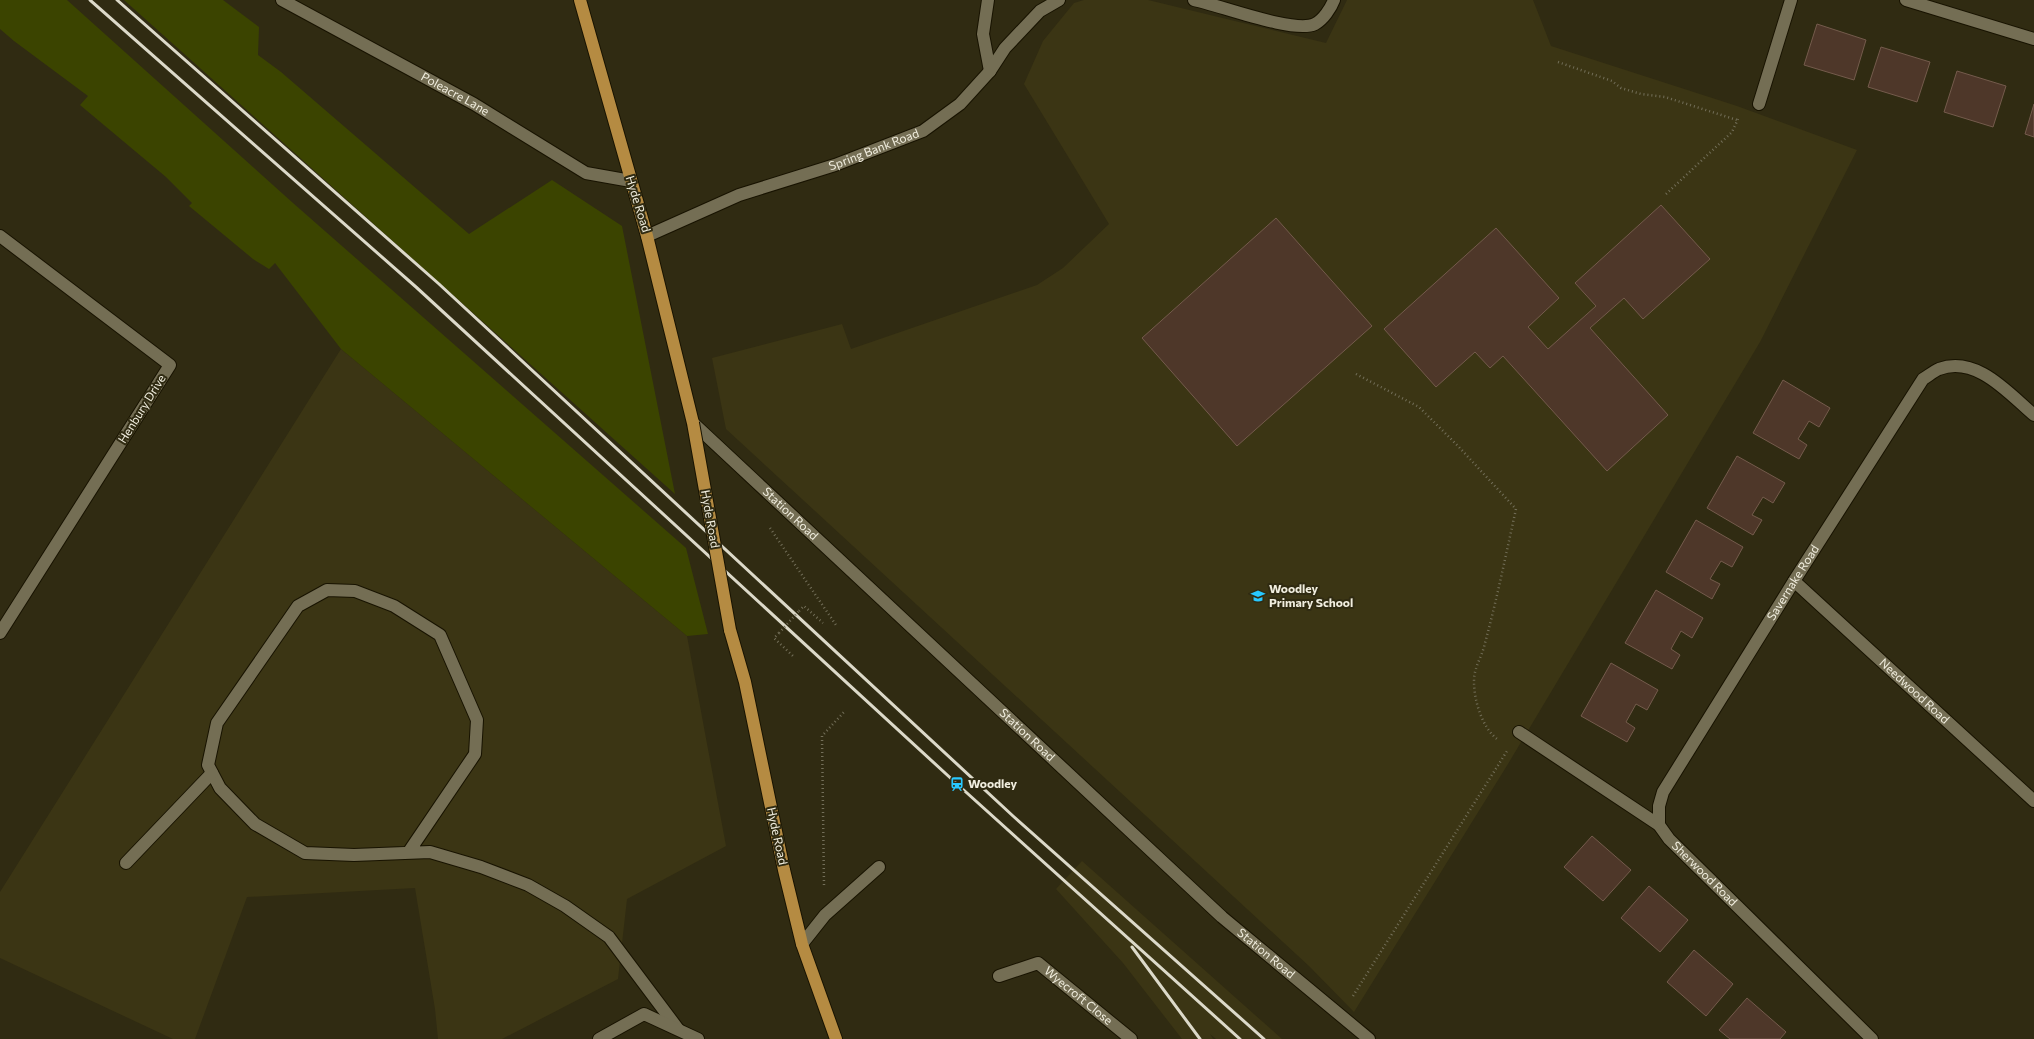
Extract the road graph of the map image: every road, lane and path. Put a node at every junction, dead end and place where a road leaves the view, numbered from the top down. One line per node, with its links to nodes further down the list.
1 (282, 0): 14 (street, Poleacre Lane)
2 (580, 0): 14 (main road, Hyde Road)
3 (988, 0): 11 (street)
4 (1059, 0): 11 (street, Spring Bank Road)
5 (1194, 0): 6 (street)
6 (1334, 0)
7 (1790, 0): 12 (street)
8 (1906, 0): 9 (street)
9 (2034, 40)
10 (1558, 62): 13 (path)
11 (990, 72): 17 (street, Spring Bank Road)
12 (1759, 104): 13 (path)
13 (1737, 120): 15 (path)
14 (630, 181): 17 (main road, Hyde Road)
15 (1666, 194)
16 (0, 236): 25 (street, Henbury Drive)
17 (647, 236): 20 (main road, Hyde Road)
18 (1356, 374): 29 (path)
19 (2034, 415): 22 (street, Savernake Road)
20 (693, 423): 37 (main road, Hyde Road, bridge); 45 (street, Station Road)
21 (768, 525): 24 (path)
22 (1794, 581): 31 (street, Needwood Road); 32 (street, Savernake Road)
23 (823, 623): 26 (path, bridge)
24 (836, 625)
25 (0, 633)
26 (793, 656)
27 (844, 712): 36 (path)
28 (1519, 732): 29 (path); 32 (street, Sherwood Road)
29 (1509, 748): 39 (path)
30 (212, 773): 33 (street); 33 (street); 34 (street)
31 (2034, 801)
32 (1659, 826): 46 (street, Sherwood Road)
33 (408, 853): 40 (street)
34 (126, 863)
35 (879, 867): 36 (street)
36 (825, 916): 37 (street)
37 (802, 944): 43 (main road, Hyde Road)
38 (1000, 976): 44 (street, Wyecroft Close)
39 (1352, 997)
40 (678, 1029): 41 (street); 42 (street)
41 (599, 1039)
42 (698, 1039)
43 (836, 1039)
44 (1131, 1039)
45 (1369, 1039)
46 (1872, 1039)

